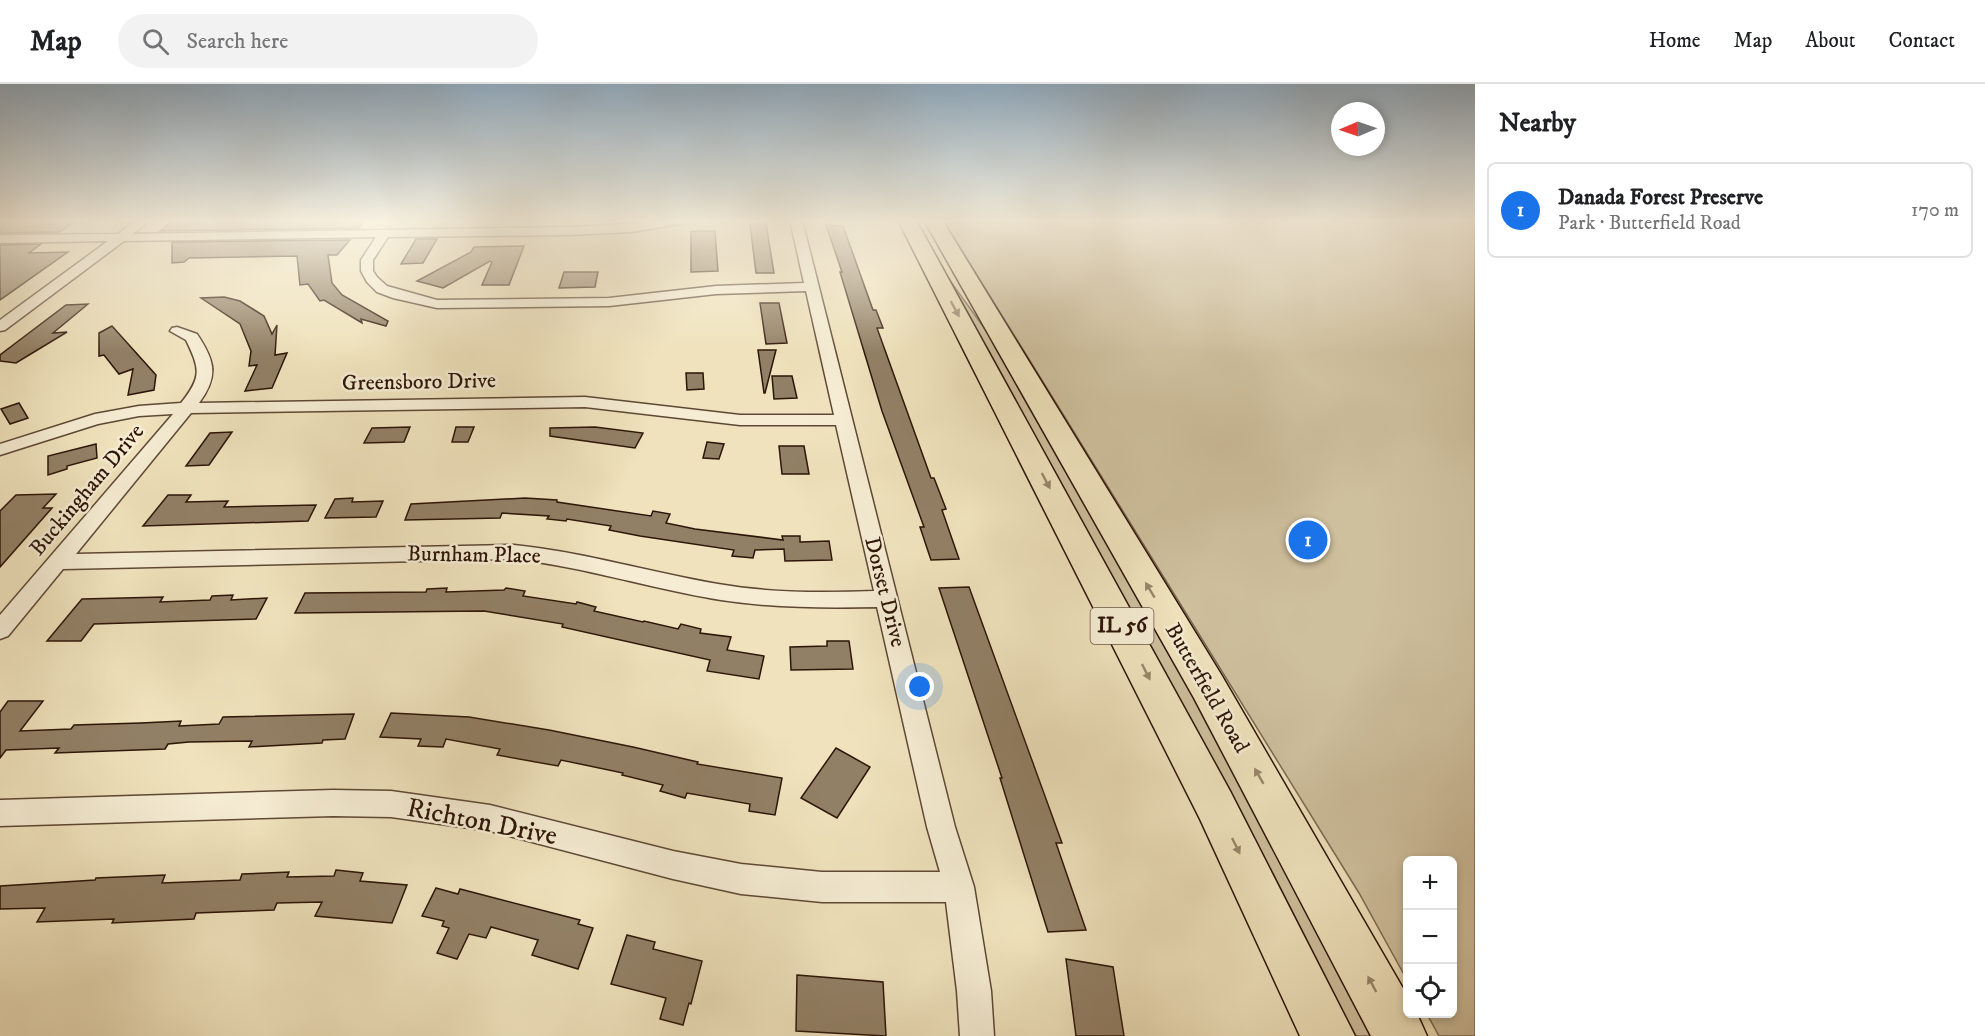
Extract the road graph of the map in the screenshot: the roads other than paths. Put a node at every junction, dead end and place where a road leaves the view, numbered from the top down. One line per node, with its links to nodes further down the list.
1 (84, 264): 8 (street)
2 (367, 264): 6 (street)
3 (806, 264): 6 (street, Dorset Drive)
4 (931, 264): 20 (main road, Butterfield Road / IL 56, one-way to 20)
5 (959, 264): 21 (main road, Butterfield Road / IL 56, one-way to 5)
6 (811, 287): 12 (street, Dorset Drive)
7 (0, 312): 8 (street)
8 (21, 312): 9 (street)
9 (0, 327)
10 (177, 332): 11 (street, Buckingham Drive)
11 (186, 408): 12 (street, Greensboro Drive); 13 (street, Greensboro Drive); 14 (street, Buckingham Drive)
12 (843, 420): 15 (street, Dorset Drive)
13 (0, 450)
14 (58, 562): 15 (street, Burnham Place); 16 (street, Buckingham Drive)
15 (887, 599): 18 (street, Dorset Drive)
16 (0, 630)
17 (0, 813): 18 (street, Richton Drive)
18 (959, 887): 19 (street, Dorset Drive)
19 (977, 1036)
20 (1328, 1036)
21 (1400, 1036)

